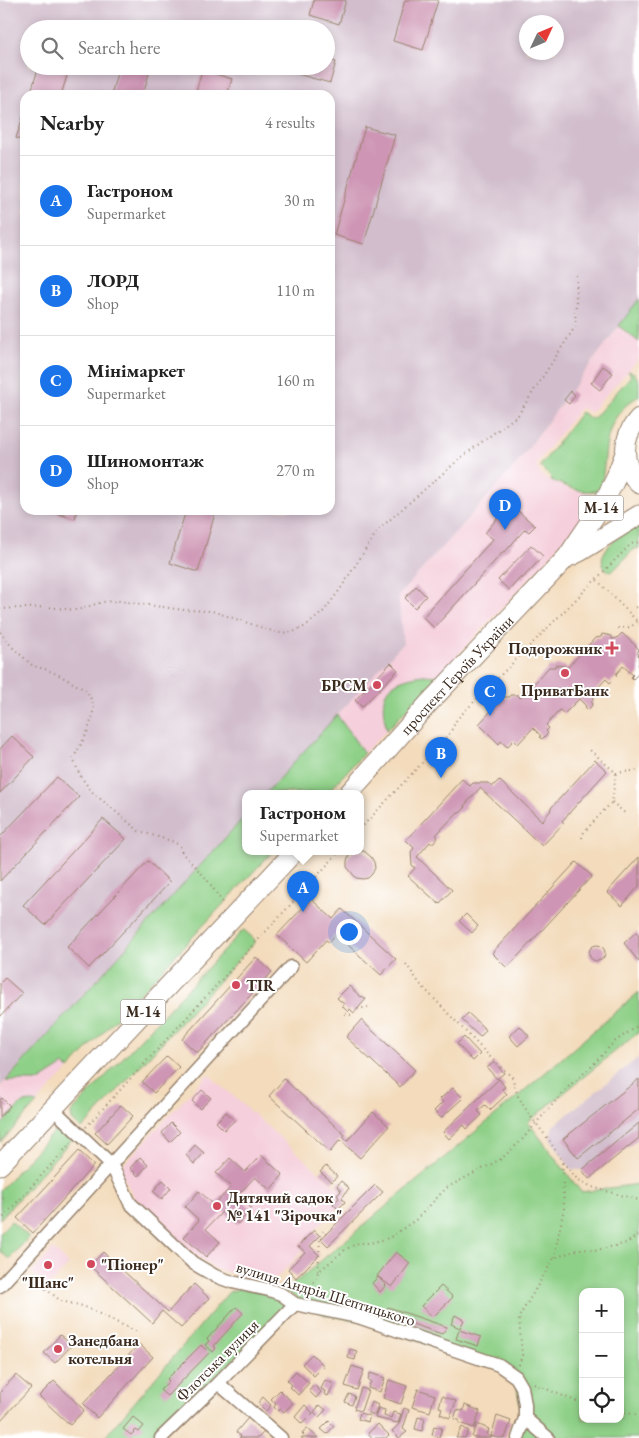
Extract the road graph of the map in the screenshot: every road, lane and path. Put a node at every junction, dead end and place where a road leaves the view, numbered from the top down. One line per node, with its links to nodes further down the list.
1 (577, 275): 10 (path)
2 (639, 418): 3 (highway, М-14)
3 (625, 453): 4 (highway); 7 (highway, проспект Героїв України / М-14)
4 (639, 484)
5 (639, 514): 7 (highway, проспект Героїв України / М-14)
6 (639, 542): 8 (path)
7 (567, 557): 18 (highway, проспект Героїв України / М-14)
8 (596, 579): 12 (path); 21 (path)
9 (636, 606): 11 (path)
10 (0, 609)
11 (639, 609)
12 (639, 621): 13 (path)
13 (618, 628)
14 (0, 632): 25 (path)
15 (590, 750): 17 (path)
16 (639, 770): 17 (path)
17 (616, 773): 19 (path)
18 (352, 790)
19 (612, 802): 20 (path); 22 (path)
20 (626, 815)
21 (364, 825)
22 (582, 838)
23 (291, 855): 31 (highway, М-14)
24 (336, 855): 33 (path)
25 (223, 903)
26 (406, 964): 32 (path)
27 (291, 968): 35 (street)
28 (368, 1007): 29 (path)
29 (345, 1014)
30 (639, 1024): 32 (path)
31 (53, 1109): 33 (street); 36 (highway, М-14)
32 (536, 1122): 34 (path); 43 (path)
33 (79, 1134): 35 (street); 38 (path)
34 (562, 1161): 37 (path); 41 (path)
35 (111, 1164): 42 (street); 45 (street, вулиця Андрія Шептицького)
36 (0, 1165)
37 (639, 1200)
38 (0, 1221)
39 (323, 1231): 43 (path)
40 (639, 1234): 41 (path)
41 (554, 1258): 47 (path)
42 (18, 1266): 44 (street); 46 (path)
43 (318, 1272): 45 (path)
44 (0, 1286)
45 (295, 1304): 47 (street, вулиця Андрія Шептицького); 48 (street, Флотська вулиця)
46 (137, 1332)
47 (516, 1377): 49 (path); 52 (street)
48 (218, 1382): 53 (street, Флотська вулиця); 54 (street)
49 (579, 1402)
50 (624, 1413): 51 (path)
51 (639, 1415)
52 (525, 1418): 55 (street); 56 (street)
53 (161, 1438)
54 (281, 1438)
55 (518, 1438)
56 (548, 1438)

